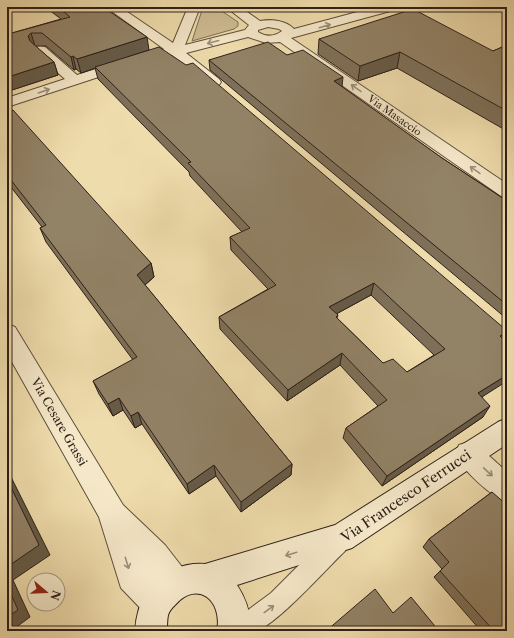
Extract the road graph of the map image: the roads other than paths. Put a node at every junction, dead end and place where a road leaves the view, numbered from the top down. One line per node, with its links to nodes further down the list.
1 (112, 7): 11 (street)
2 (194, 7): 11 (street)
3 (232, 7): 6 (street)
4 (390, 7): 7 (street, one-way to 4)
5 (337, 9): 7 (street)
6 (254, 28): 7 (street); 8 (street); 11 (street, one-way to 11)
7 (284, 33): 8 (street); 16 (street, Via Masaccio, one-way to 7)
8 (265, 40): 11 (street)
9 (40, 50): 13 (street)
10 (156, 54): 11 (street)
11 (180, 54): 14 (street)
12 (134, 61): 13 (street)
13 (75, 80): 15 (street, one-way to 13)
14 (226, 93)
15 (7, 103)
16 (507, 192)
17 (7, 333): 23 (street, Via Cesare Grassi)
18 (507, 430): 19 (street, Via Francesco Ferrucci)
19 (468, 454): 20 (street, one-way to 20); 21 (street, Via Francesco Ferrucci)
20 (507, 490)
21 (342, 538): 22 (street, one-way to 22); 24 (lane, Via Francesco Ferrucci, one-way to 21)
22 (206, 579): 23 (street); 24 (street, Via Francesco Ferrucci)
23 (156, 615)
24 (234, 629)

